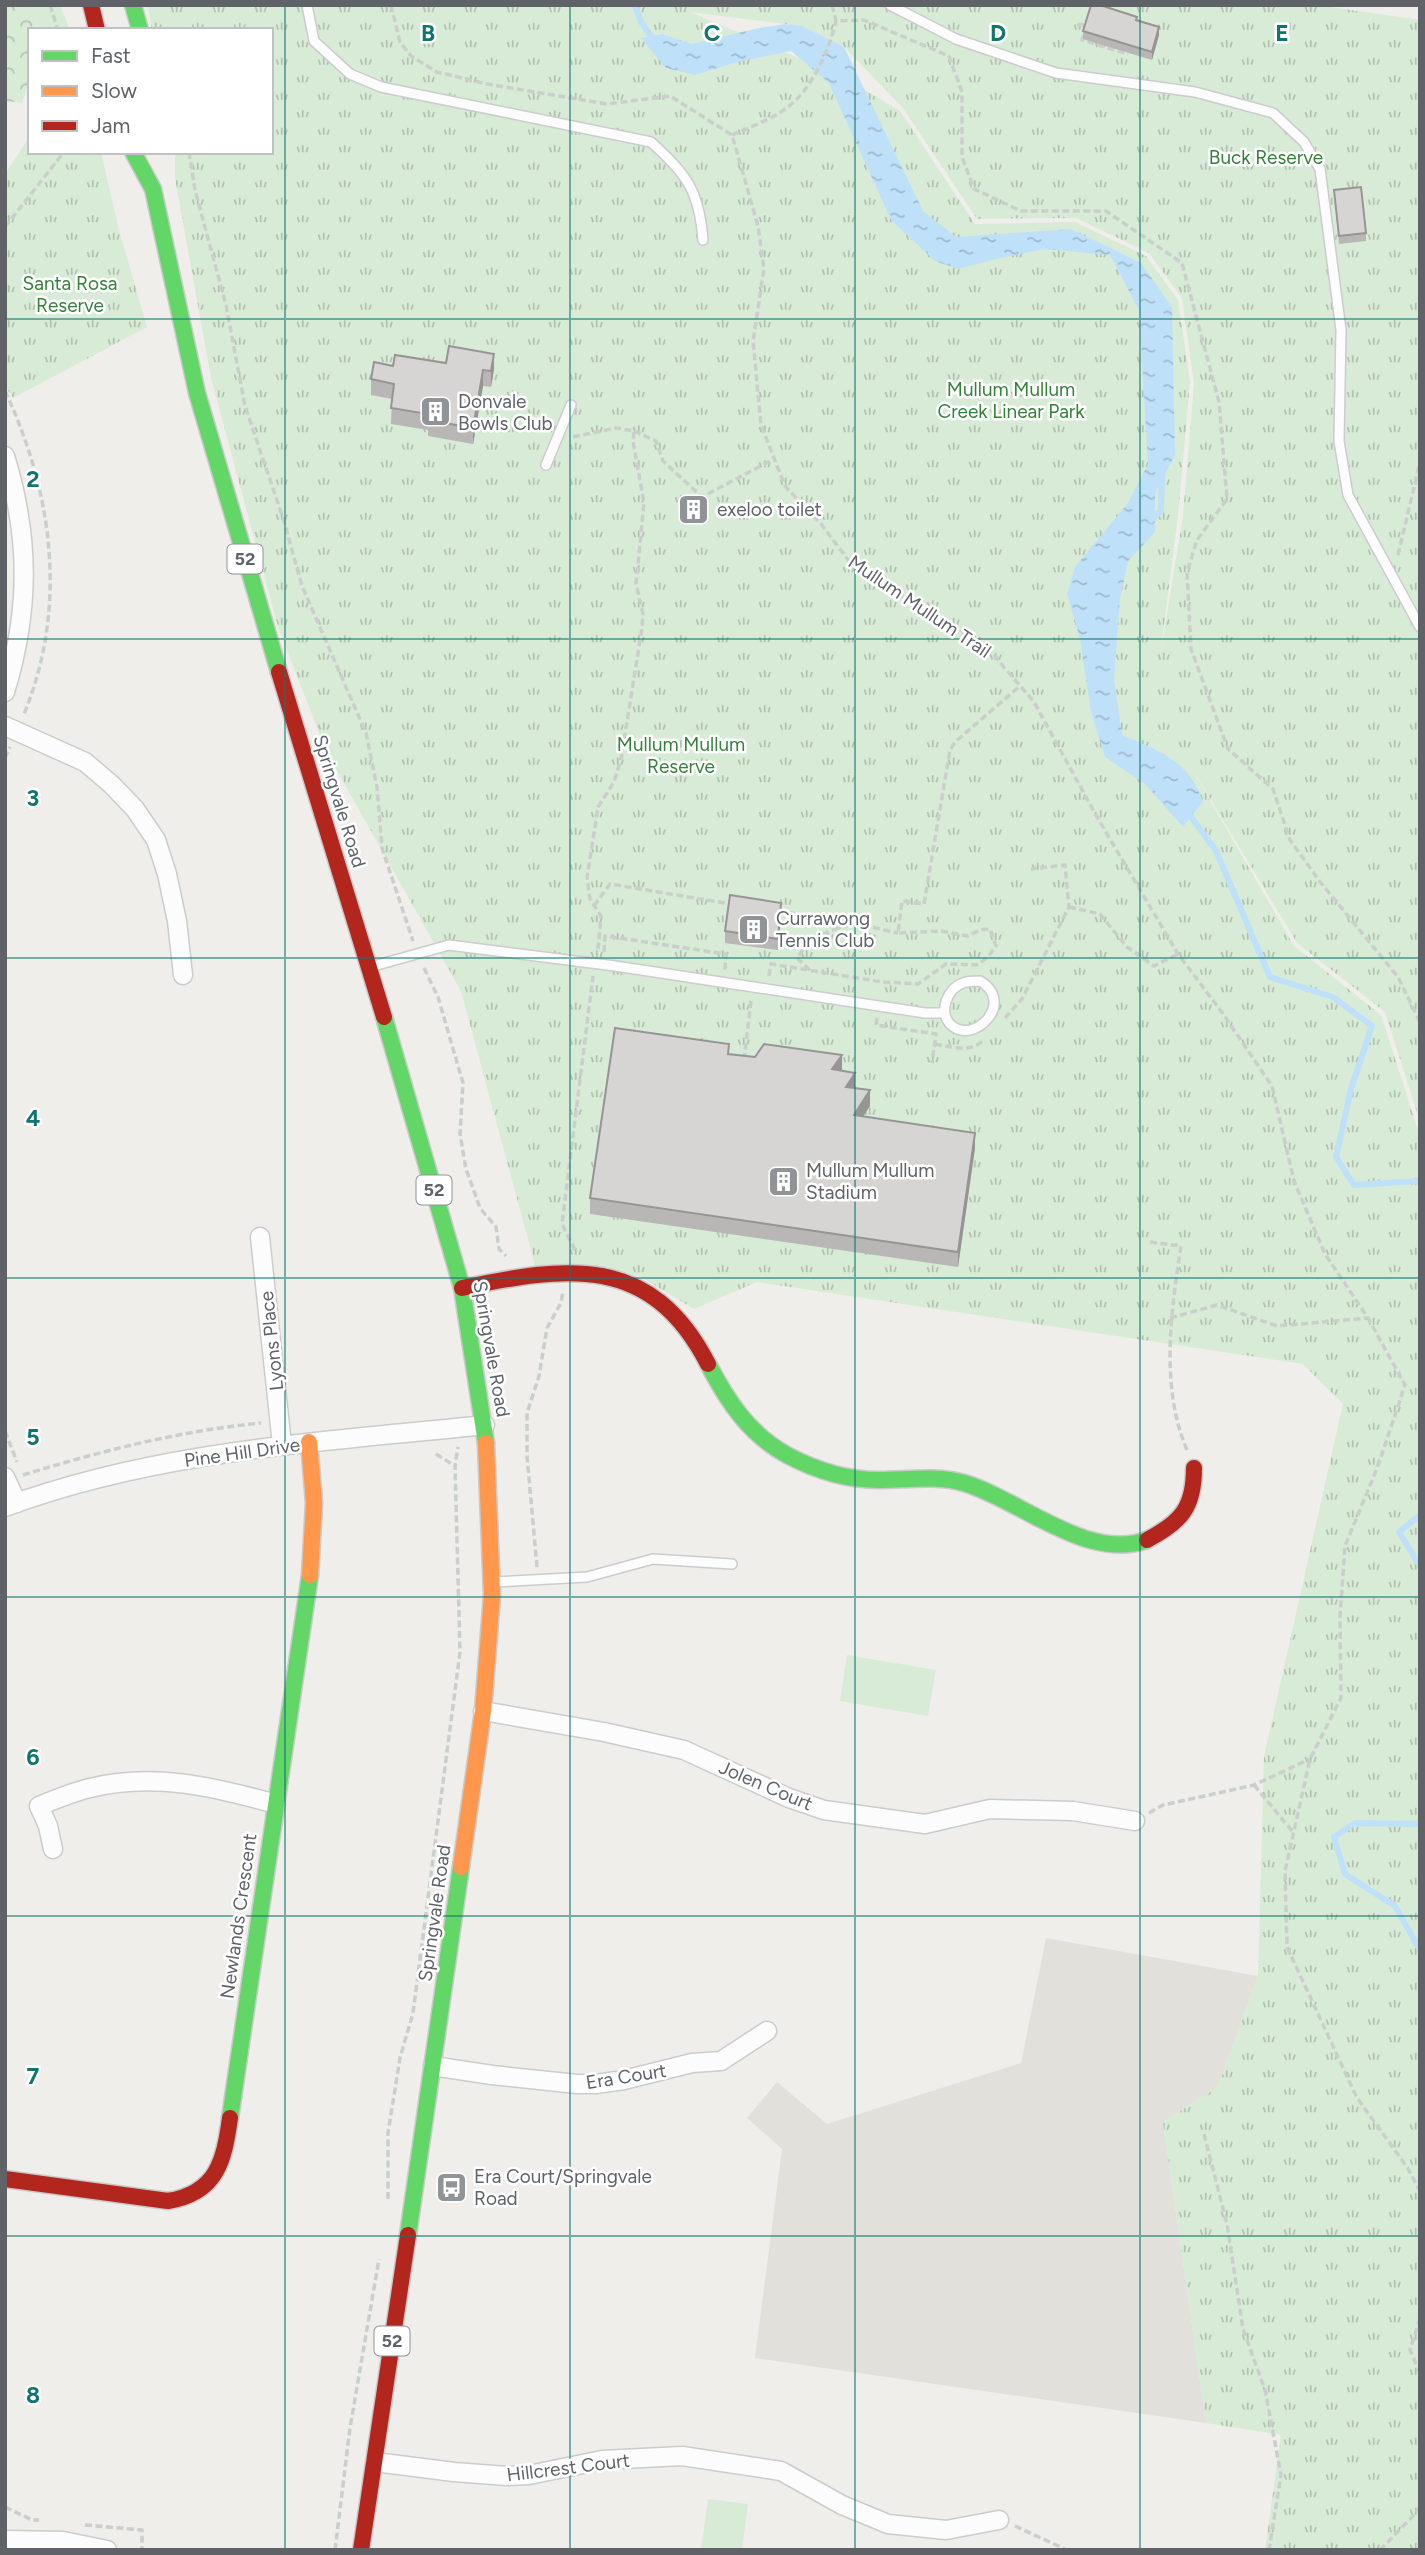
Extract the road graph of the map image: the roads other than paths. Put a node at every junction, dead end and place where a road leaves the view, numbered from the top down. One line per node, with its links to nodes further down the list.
1 (133, 5): 6 (main road)
2 (307, 5): 10 (lane)
3 (890, 5): 14 (lane)
4 (88, 6): 5 (main road)
5 (96, 28)
6 (139, 28)
7 (134, 154): 9 (main road, Springvale Road / 52)
8 (156, 164): 9 (main road, Springvale Road / 52)
9 (153, 189): 17 (main road, Springvale Road / 52)
10 (703, 240)
11 (571, 405): 13 (lane)
12 (5, 456): 15 (street)
13 (545, 465)
14 (1420, 627)
15 (5, 692)
16 (5, 726): 18 (street)
17 (369, 968): 19 (lane); 21 (main road, Springvale Road / 52)
18 (183, 975)
19 (944, 1013): 19 (lane)
20 (260, 1237): 24 (street, Lyons Place)
21 (462, 1288): 22 (main road, Springvale Road / 52); 25 (main road)
22 (485, 1426): 23 (street, Pine Hill Drive); 29 (main road, Springvale Road / 52)
23 (309, 1442): 24 (street, Pine Hill Drive); 31 (main road, Newlands Crescent)
24 (282, 1445): 27 (street, Pine Hill Drive)
25 (1194, 1468)
26 (5, 1476): 27 (street)
27 (11, 1505)
28 (732, 1564): 29 (lane)
29 (492, 1582): 30 (main road, Springvale Road / 52)
30 (483, 1711): 32 (street, Jolen Court); 35 (main road, Springvale Road / 52)
31 (276, 1804): 33 (street); 36 (main road, Newlands Crescent)
32 (1135, 1821)
33 (53, 1849)
34 (767, 2031): 35 (street, Era Court)
35 (433, 2066): 37 (main road, Springvale Road / 52)
36 (5, 2179)
37 (375, 2462): 38 (street, Hillcrest Court); 41 (main road, Springvale Road / 52)
38 (999, 2520)
39 (5, 2540): 40 (street)
40 (107, 2550)
41 (361, 2550)

